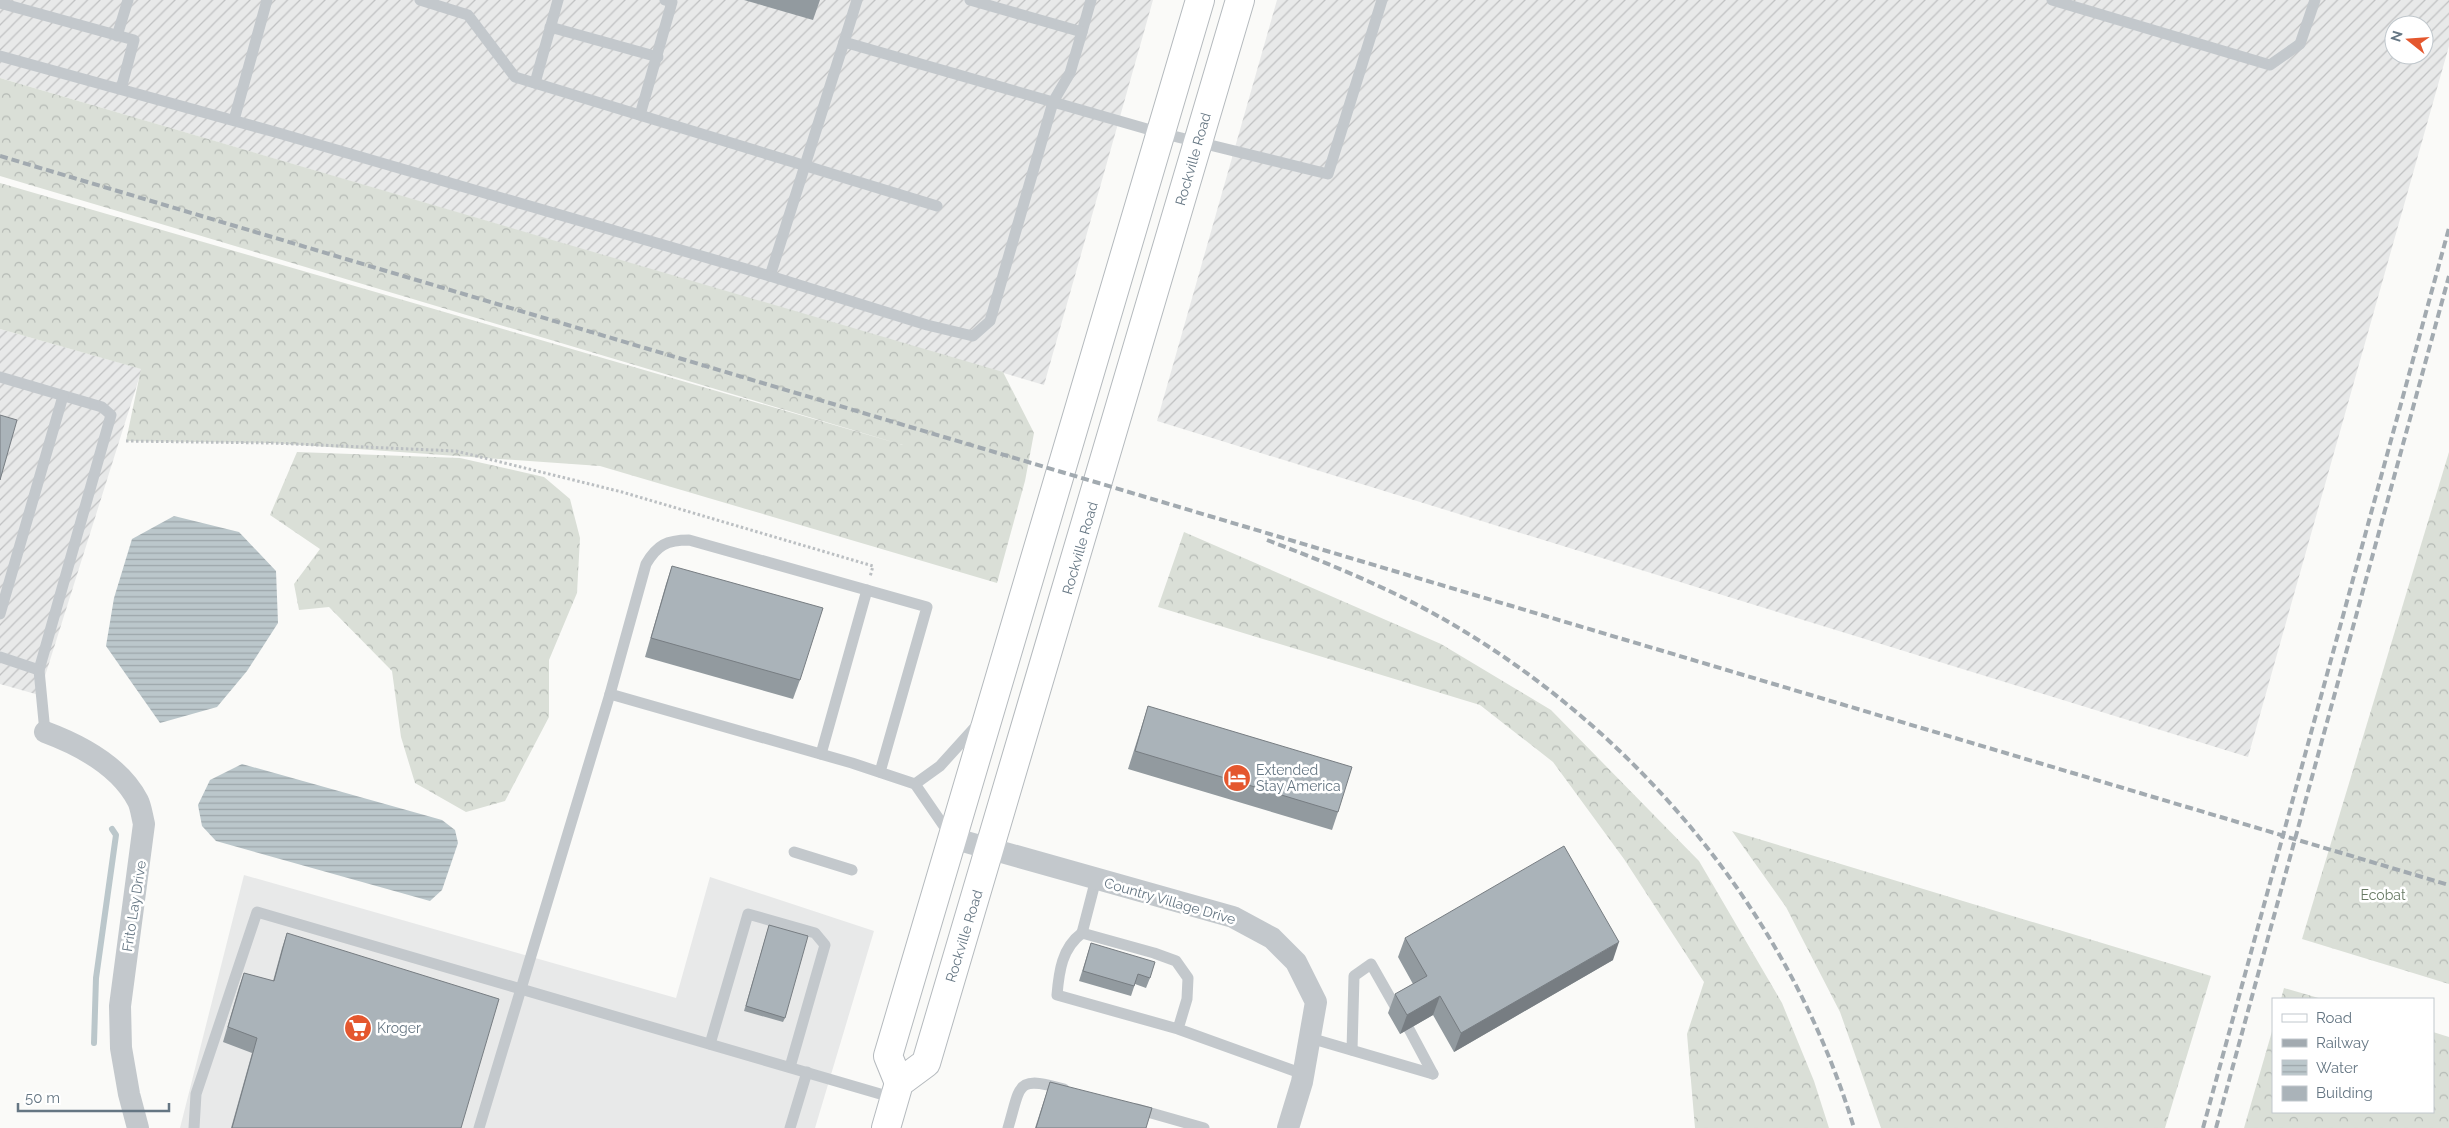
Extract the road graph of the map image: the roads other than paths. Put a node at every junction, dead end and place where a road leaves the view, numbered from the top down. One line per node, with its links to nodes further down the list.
1 (128, 0): 17 (lane)
2 (267, 0): 25 (lane)
3 (420, 0): 21 (lane)
4 (558, 0): 15 (lane)
5 (665, 0): 20 (lane)
6 (857, 0): 18 (lane)
7 (970, 0): 16 (lane)
8 (1091, 0): 16 (lane)
9 (1200, 0): 26 (main road)
10 (1240, 0): 27 (main road, Rockville Road)
11 (1382, 0): 27 (lane)
12 (2052, 0): 13 (lane)
13 (2315, 0)
14 (0, 3): 17 (lane)
15 (550, 27): 20 (lane); 21 (lane)
16 (1082, 32): 23 (lane)
17 (117, 36): 22 (lane)
18 (844, 42): 23 (lane); 28 (lane)
19 (0, 56): 22 (lane)
20 (658, 57): 24 (lane)
21 (535, 83): 24 (lane)
22 (121, 89): 25 (lane)
23 (1053, 102): 26 (lane); 30 (lane)
24 (640, 115): 28 (lane)
25 (234, 120): 30 (lane)
26 (1161, 133): 27 (lane); 38 (main road)
27 (1198, 141): 44 (main road, Rockville Road)
28 (805, 165): 29 (lane); 30 (lane)
29 (937, 206)
30 (770, 276)
31 (0, 377): 32 (lane)
32 (63, 396): 34 (lane); 36 (lane)
33 (867, 590): 37 (lane); 40 (lane); 41 (lane)
34 (0, 614)
35 (0, 657): 36 (lane)
36 (39, 670): 39 (lane)
37 (610, 694): 40 (lane); 49 (lane)
38 (991, 708): 42 (lane); 43 (main road)
39 (45, 732): 62 (street, Frito Lay Drive)
40 (821, 754): 41 (lane)
41 (880, 772): 42 (lane)
42 (915, 784): 43 (lane)
43 (952, 838): 44 (street, Country Village Drive); 59 (main road)
44 (990, 849): 47 (street, Country Village Drive); 59 (main road, Rockville Road)
45 (794, 852): 46 (lane)
46 (852, 870)
47 (1096, 879): 48 (lane); 53 (street, Country Village Drive)
48 (1082, 933): 51 (lane); 51 (lane)
49 (520, 988): 54 (lane); 63 (lane); 64 (lane)
50 (1396, 1008): 55 (lane)
51 (1178, 1029): 58 (lane)
52 (1409, 1029): 55 (lane)
53 (1310, 1038): 55 (lane); 58 (street, Country Village Drive)
54 (710, 1044): 56 (lane); 56 (lane)
55 (1352, 1050)
56 (790, 1067): 57 (lane)
57 (807, 1072): 59 (lane); 65 (lane)
58 (1303, 1074): 69 (street, Country Village Drive)
59 (897, 1091): 66 (main road)
60 (1076, 1092): 67 (lane)
61 (1122, 1105): 68 (lane)
62 (138, 1128)
63 (194, 1128)
64 (479, 1128)
65 (790, 1128)
66 (886, 1128)
67 (1008, 1128)
68 (1204, 1128)
69 (1288, 1128)

